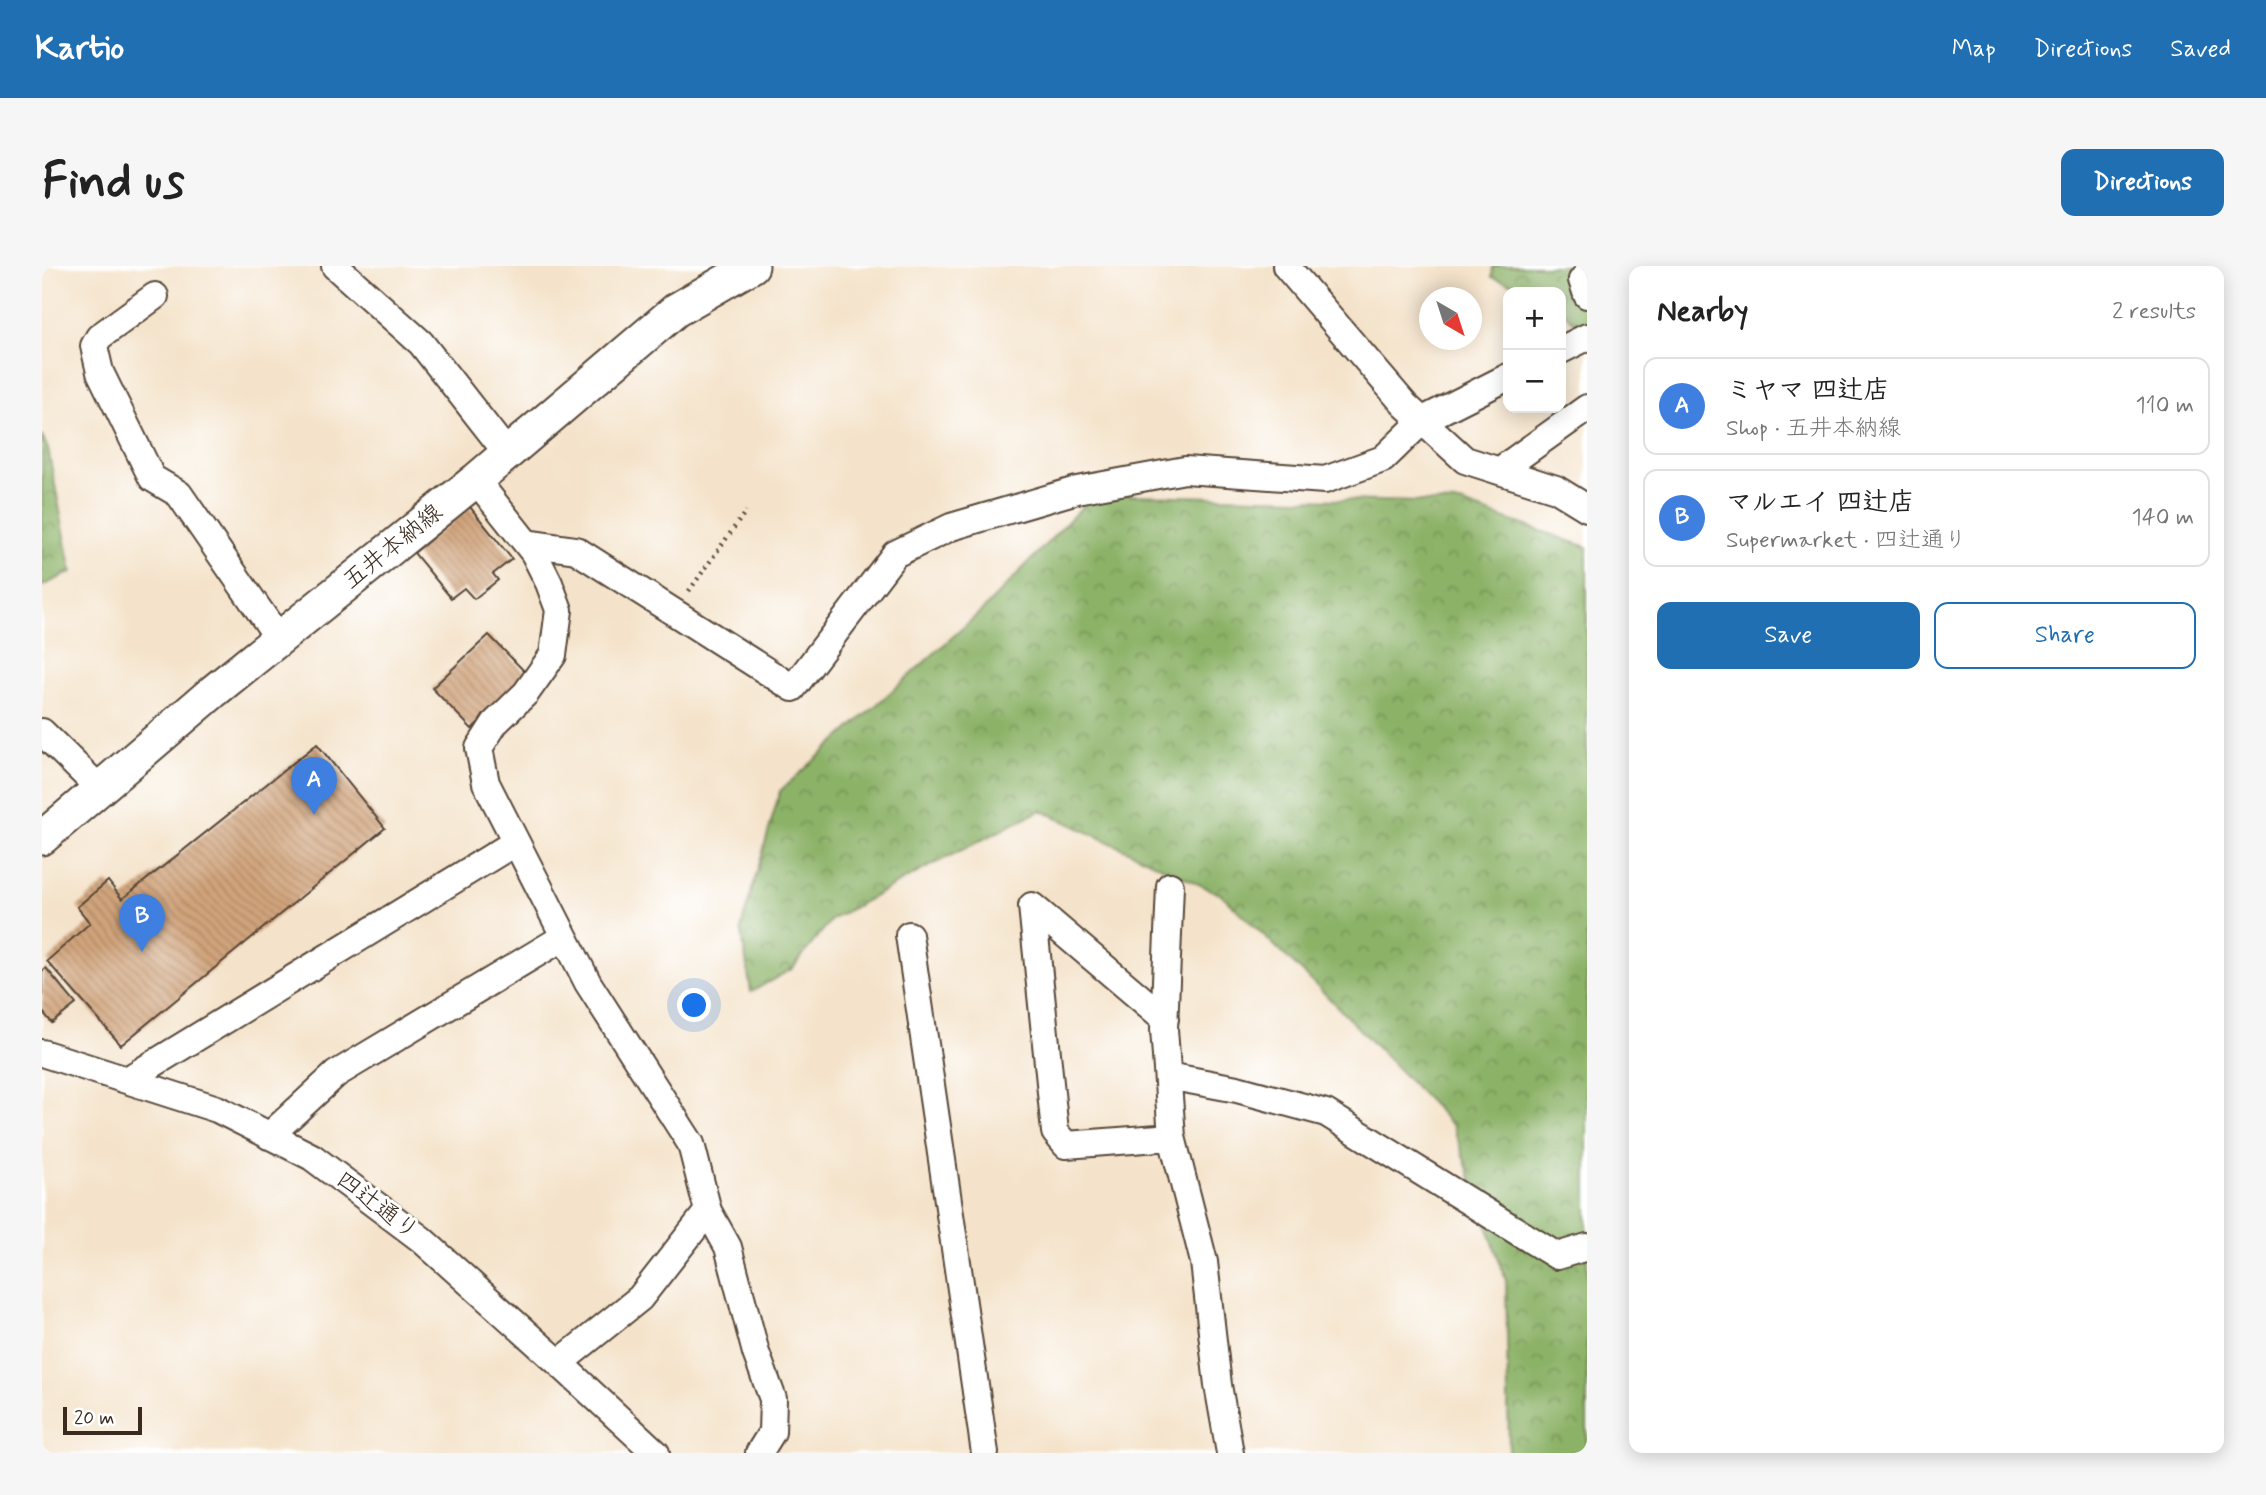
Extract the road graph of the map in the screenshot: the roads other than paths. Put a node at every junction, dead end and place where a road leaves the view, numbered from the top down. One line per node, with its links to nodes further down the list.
1 (335, 266): 12 (street)
2 (752, 266): 12 (main road, 五井本納線)
3 (1286, 266): 11 (street)
4 (1587, 274): 5 (street)
5 (1587, 295)
6 (155, 296): 17 (street)
7 (1587, 337): 8 (street)
8 (1566, 348)
9 (1503, 380): 11 (street)
10 (1587, 408): 13 (street)
11 (1423, 420): 13 (street); 16 (street)
12 (507, 453): 14 (main road, 五井本納線)
13 (1499, 471): 15 (street)
14 (476, 480): 16 (street); 17 (main road, 五井本納線)
15 (1587, 508)
16 (526, 543): 21 (street)
17 (279, 639): 19 (main road, 五井本納線)
18 (42, 732): 19 (street)
19 (100, 789): 20 (main road, 五井本納線)
20 (42, 838)
21 (516, 842): 24 (street); 28 (street)
22 (1170, 886): 25 (street)
23 (909, 935): 36 (street)
24 (564, 937): 29 (street); 31 (street)
25 (1165, 1020): 27 (street); 30 (street)
26 (42, 1053): 28 (street, 四辻通り)
27 (1168, 1076): 30 (street); 32 (street)
28 (127, 1080): 29 (street, 四辻通り)
29 (269, 1136): 33 (street, 四辻通り)
30 (1172, 1137): 37 (street)
31 (708, 1211): 33 (street); 35 (street)
32 (1587, 1247)
33 (559, 1363): 34 (street, 四辻通り)
34 (656, 1453)
35 (759, 1453)
36 (985, 1453)
37 (1230, 1453)

